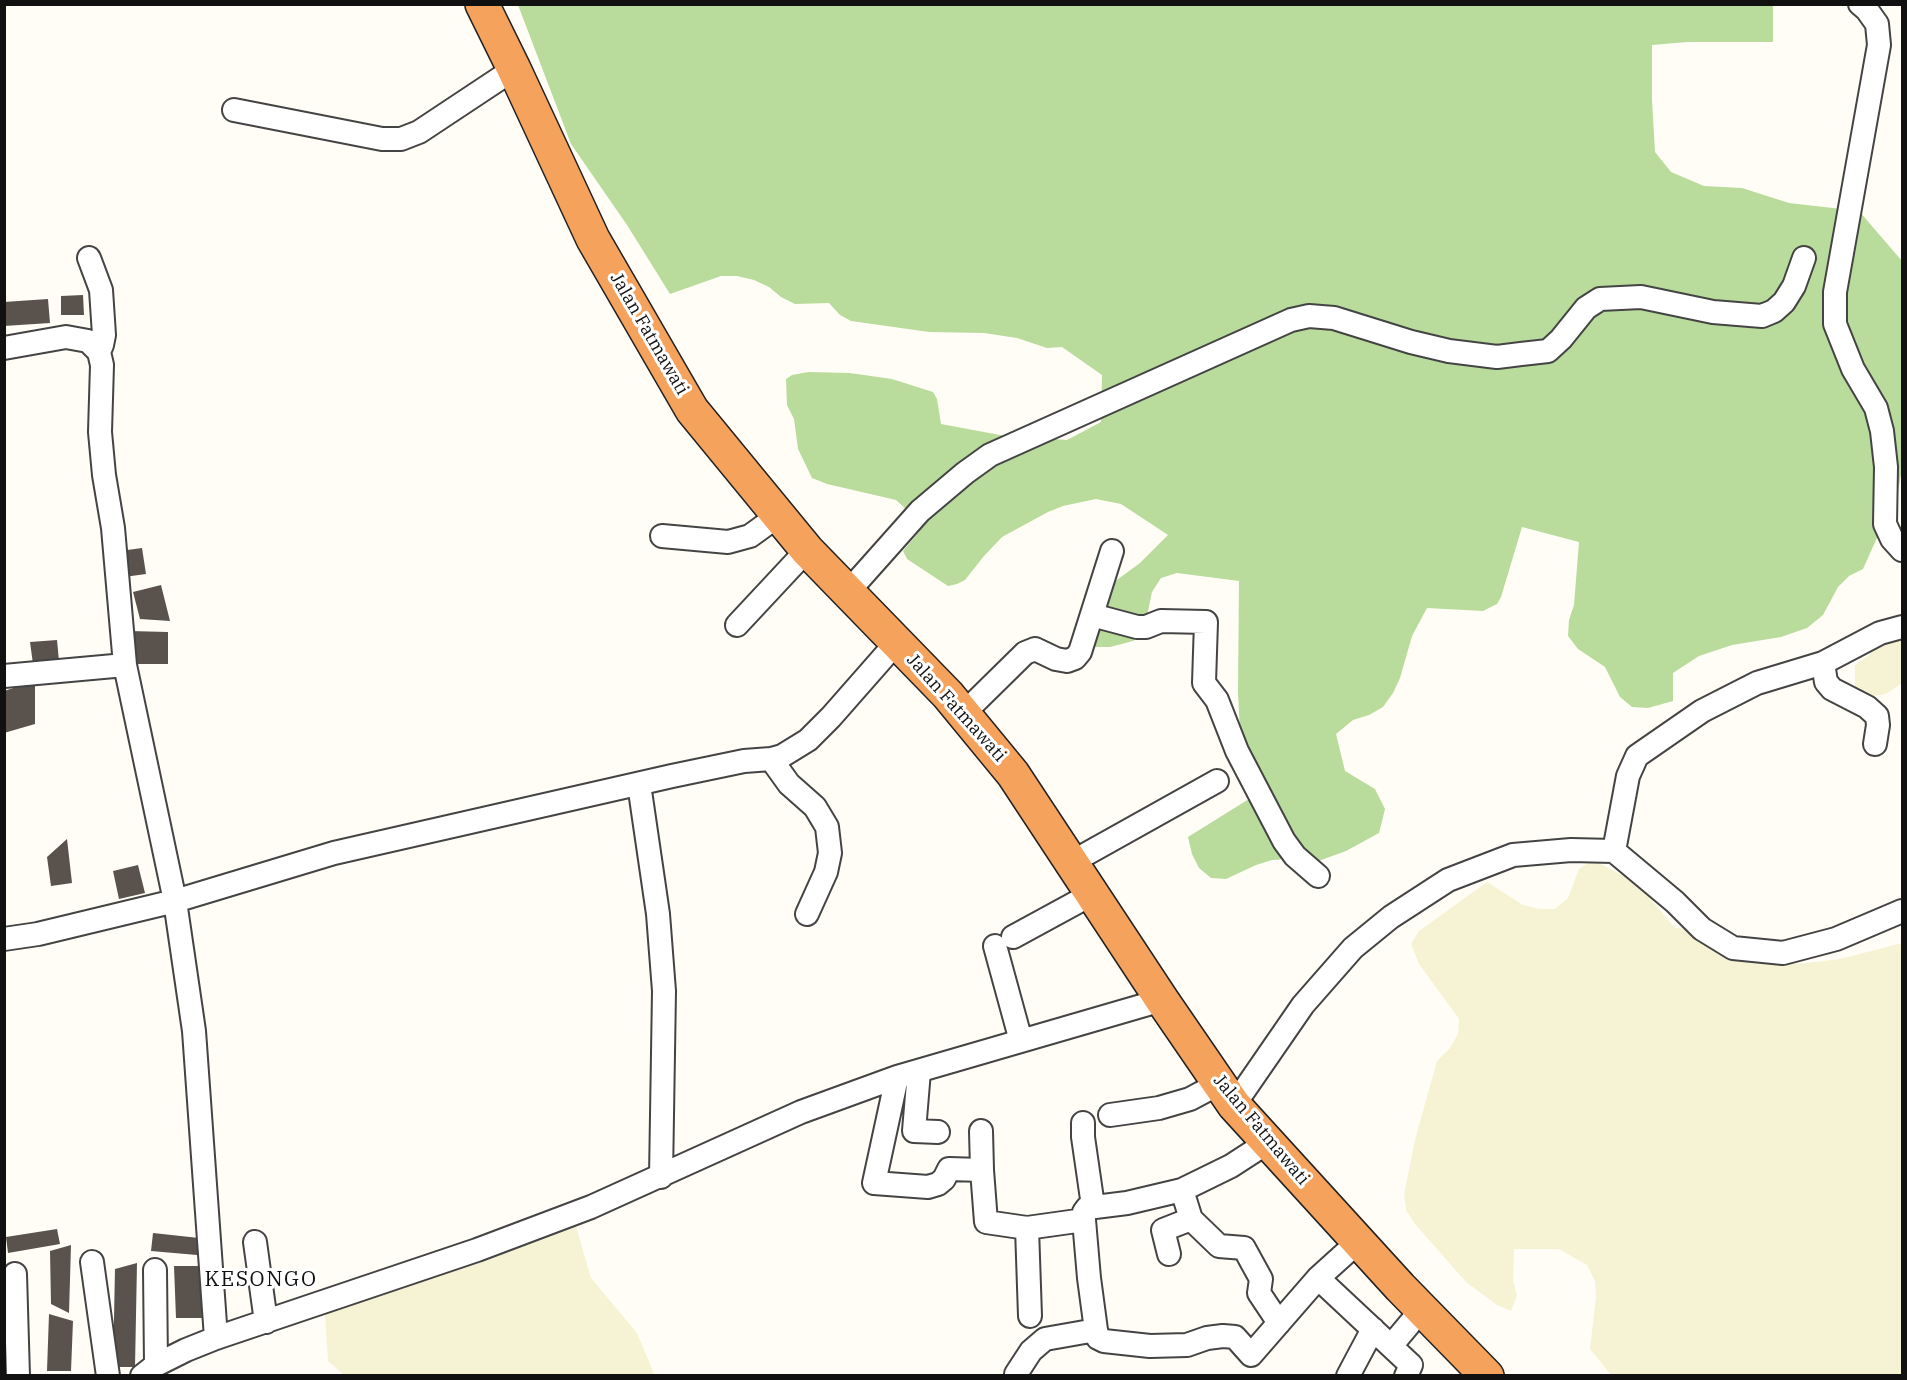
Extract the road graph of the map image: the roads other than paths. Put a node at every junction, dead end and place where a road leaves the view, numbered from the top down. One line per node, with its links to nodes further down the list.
1 (482, 4): 3 (highway, Jalan Fatmawati)
2 (1860, 4): 12 (street)
3 (514, 69): 4 (street); 9 (highway, Jalan Fatmawati)
4 (234, 110)
5 (89, 258): 8 (street)
6 (1804, 258): 14 (street)
7 (4, 348): 8 (street)
8 (99, 352): 20 (street)
9 (779, 515): 10 (street); 11 (highway, Jalan Fatmawati)
10 (662, 536)
11 (807, 550): 14 (highway, Jalan Fatmawati); 16 (street)
12 (1902, 550)
13 (1112, 551): 15 (street)
14 (848, 593): 18 (highway, Jalan Fatmawati)
15 (1092, 615): 22 (street); 29 (street)
16 (737, 625)
17 (1902, 627): 19 (street)
18 (897, 643): 22 (highway, Jalan Fatmawati); 24 (street)
19 (1823, 663): 23 (street); 27 (street)
20 (125, 665): 21 (street); 31 (street)
21 (4, 676)
22 (964, 713): 28 (highway, Jalan Fatmawati)
23 (1875, 744)
24 (771, 759): 26 (street); 33 (street)
25 (1217, 781): 28 (street)
26 (639, 784): 31 (street); 45 (street)
27 (1614, 851): 32 (street); 38 (street)
28 (1071, 862): 30 (highway, Jalan Fatmawati)
29 (1318, 876)
30 (1092, 894): 35 (highway, Jalan Fatmawati); 36 (street)
31 (175, 900): 34 (street); 63 (street)
32 (1902, 911)
33 (807, 914)
34 (4, 939)
35 (1162, 1000): 36 (street); 38 (highway, Jalan Fatmawati)
36 (1021, 1041): 37 (street)
37 (908, 1074): 42 (street); 44 (street); 45 (street)
38 (1227, 1094): 39 (street); 43 (highway, Jalan Fatmawati)
39 (1110, 1115)
40 (1083, 1124): 47 (street)
41 (981, 1131): 44 (street)
42 (938, 1132)
43 (1268, 1142): 46 (street); 50 (highway, Jalan Fatmawati)
44 (982, 1170): 49 (street)
45 (661, 1177): 59 (street)
46 (1182, 1190): 47 (street); 48 (street)
47 (1088, 1213): 49 (street); 62 (street)
48 (1191, 1219): 52 (street); 60 (street)
49 (1026, 1228): 58 (street)
50 (1359, 1241): 56 (street); 57 (highway, Jalan Fatmawati)
51 (255, 1242): 59 (street)
52 (1169, 1254)
53 (92, 1262): 68 (street)
54 (155, 1270): 65 (street)
55 (15, 1274): 67 (street)
56 (1318, 1278): 60 (street); 61 (street)
57 (1422, 1309): 64 (street); 71 (highway, Jalan Fatmawati)
58 (1030, 1316)
59 (266, 1322): 63 (street)
60 (1279, 1323): 62 (street)
61 (1373, 1329): 64 (street); 69 (street)
62 (1096, 1330): 66 (street)
63 (216, 1338): 65 (street)
64 (1391, 1346): 70 (street)
65 (149, 1370)
66 (1016, 1374)
67 (18, 1376)
68 (108, 1376)
69 (1348, 1376)
70 (1406, 1376)
71 (1487, 1376)

